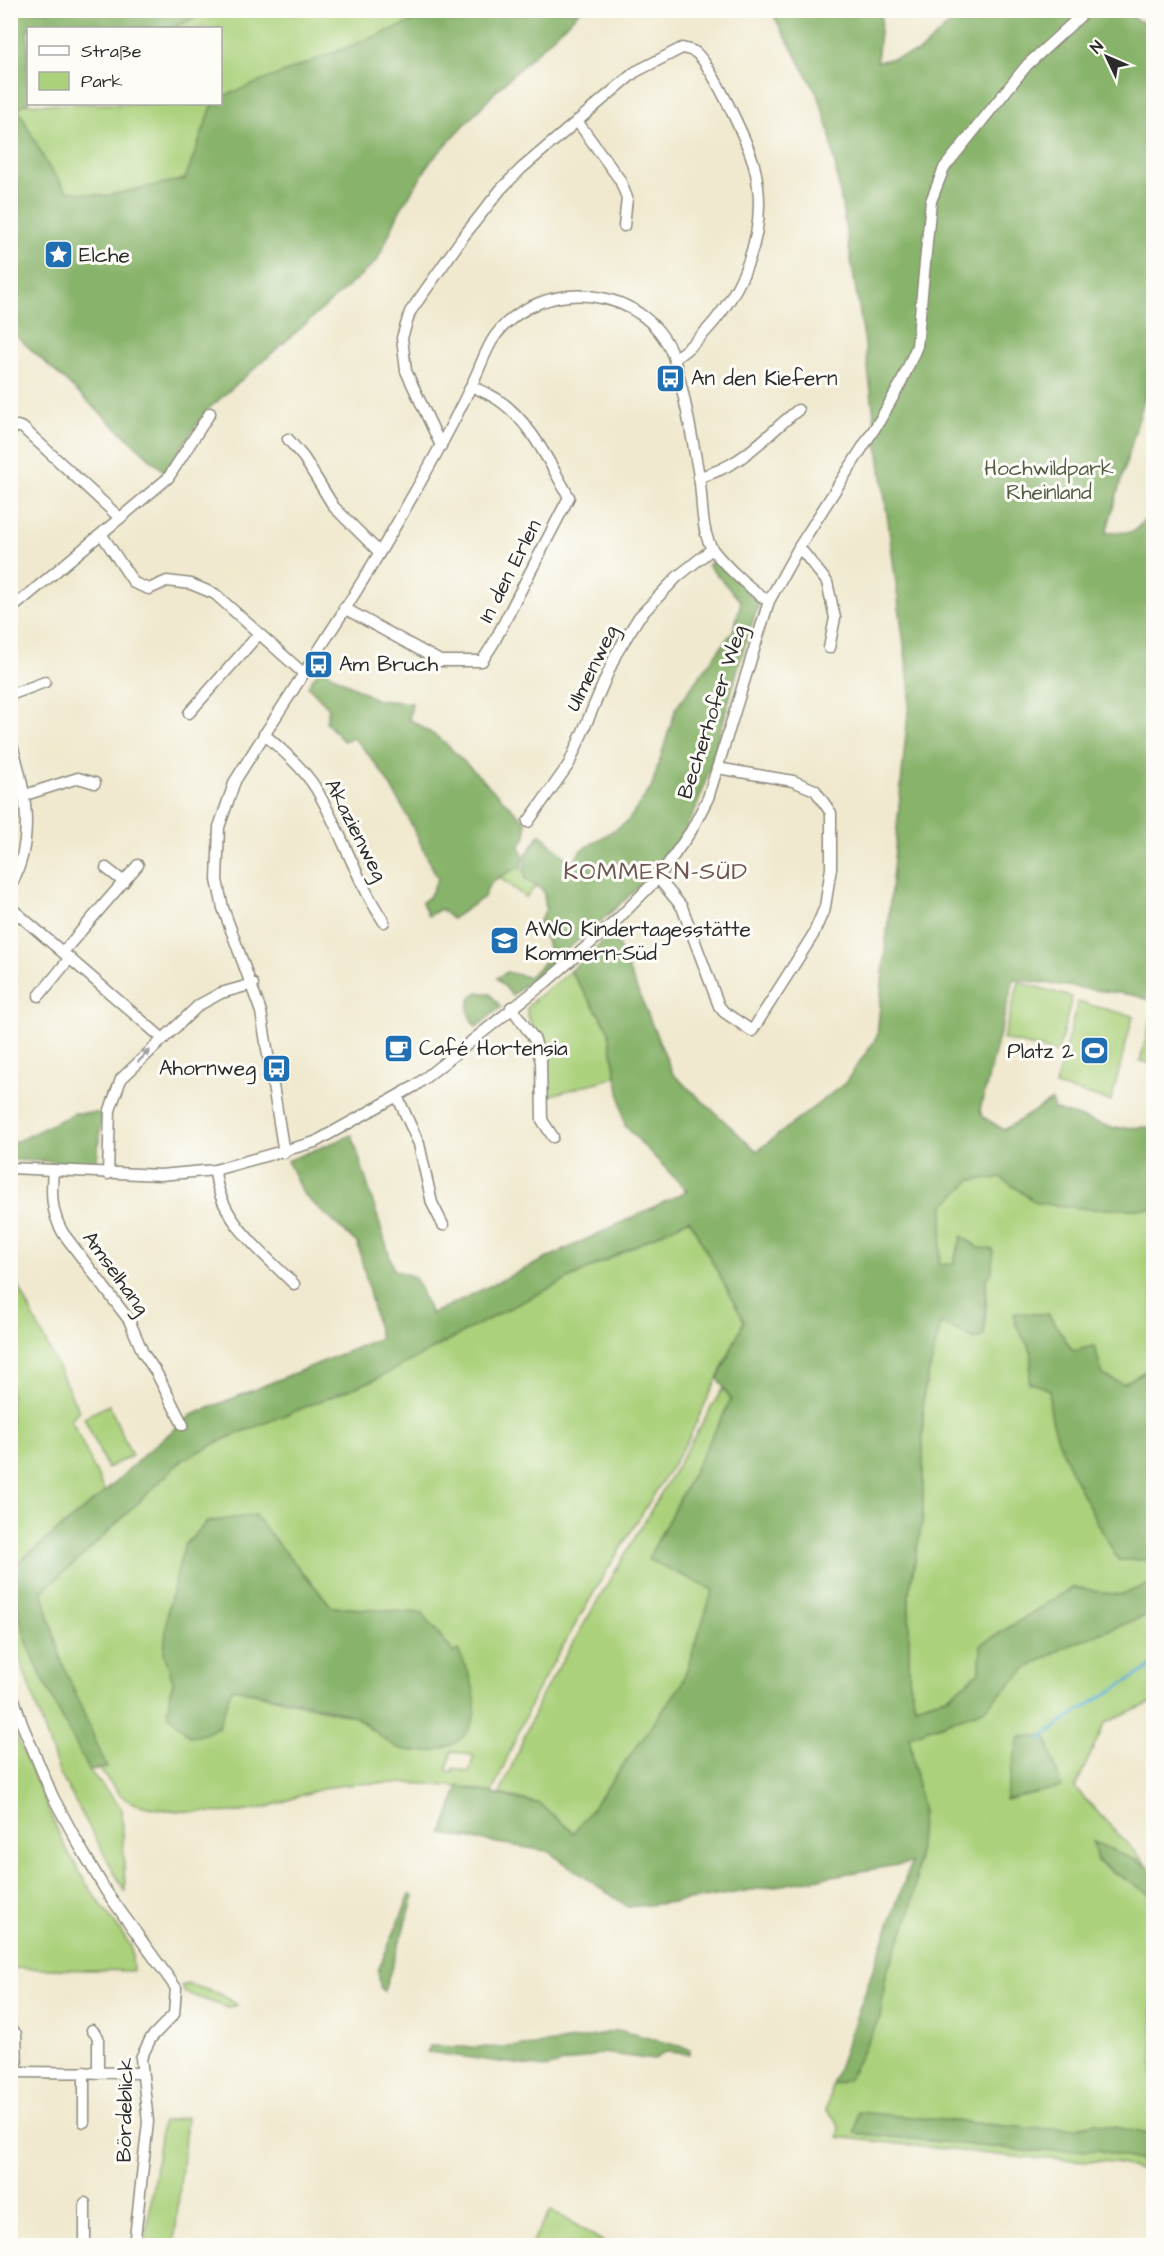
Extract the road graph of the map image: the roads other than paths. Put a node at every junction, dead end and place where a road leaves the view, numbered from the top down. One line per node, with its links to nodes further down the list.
1 (1087, 10): 14 (street, Becherhofer Weg)
2 (577, 121): 3 (street); 4 (street); 10 (street)
3 (624, 226)
4 (674, 359): 5 (street); 11 (street)
5 (471, 386): 10 (street); 18 (street, In den Erlen)
6 (798, 410): 11 (street)
7 (210, 413): 12 (street)
8 (10, 431): 12 (street)
9 (288, 439): 16 (street)
10 (441, 446): 16 (street)
11 (699, 477): 15 (street)
12 (120, 518): 13 (street)
13 (102, 535): 19 (street); 20 (street)
14 (800, 547): 17 (street, Becherhofer Weg); 21 (street)
15 (712, 549): 17 (street); 31 (street, Ulmenweg)
16 (378, 551): 18 (street)
17 (769, 601): 28 (street, Becherhofer Weg)
18 (344, 608): 22 (street)
19 (10, 610)
20 (259, 634): 22 (street); 25 (street)
21 (829, 648)
22 (302, 672): 26 (street)
23 (45, 682): 24 (street)
24 (10, 695)
25 (189, 713)
26 (264, 734): 38 (street, Akazienweg); 40 (street)
27 (10, 739): 30 (street)
28 (717, 768): 34 (street, Becherhofer Weg); 34 (street)
29 (95, 783): 30 (street)
30 (25, 795): 36 (street)
31 (528, 822)
32 (138, 865): 35 (street)
33 (106, 868): 35 (street)
34 (658, 878): 42 (street, Becherhofer Weg)
35 (124, 882): 39 (street)
36 (10, 887)
37 (10, 907): 39 (street)
38 (384, 922)
39 (66, 955): 41 (street); 43 (street)
40 (253, 984): 43 (street); 46 (street)
41 (39, 996)
42 (511, 1007): 44 (street, Becherhofer Weg); 45 (street)
43 (162, 1038): 50 (street, one-way to 43)
44 (398, 1098): 46 (street, Becherhofer Weg); 51 (street)
45 (553, 1137)
46 (284, 1152): 49 (street, Becherhofer Weg)
47 (10, 1168): 48 (street, Becherhofer Weg)
48 (53, 1170): 50 (street, Becherhofer Weg); 53 (street, Amselhang)
49 (216, 1170): 50 (street, Becherhofer Weg); 52 (street)
50 (108, 1174)
51 (443, 1225)
52 (294, 1284)
53 (183, 1425)
54 (10, 1688): 60 (street, Bördeblick)
55 (10, 2028): 58 (street)
56 (92, 2030): 59 (street)
57 (84, 2072): 58 (street); 59 (street); 61 (street)
58 (14, 2073)
59 (98, 2073): 60 (street)
60 (141, 2073): 64 (street, Bördeblick)
61 (84, 2122)
62 (85, 2203): 63 (street)
63 (85, 2246)
64 (134, 2246)

